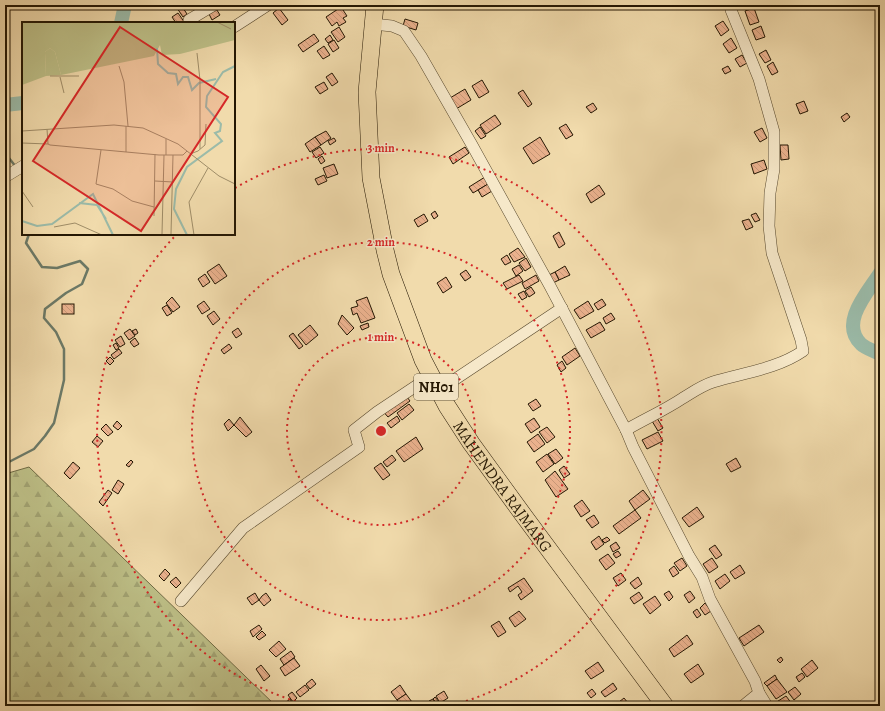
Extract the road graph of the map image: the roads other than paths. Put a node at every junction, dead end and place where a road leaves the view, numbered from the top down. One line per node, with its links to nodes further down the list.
1 (214, 5): 5 (street)
2 (268, 5): 7 (street)
3 (375, 5): 6 (highway, MAHENDRA RAJMARG / NH01)
4 (731, 10): 12 (street)
5 (190, 20)
6 (373, 24): 10 (street); 11 (highway, MAHENDRA RAJMARG / NH01)
7 (235, 26)
8 (22, 167): 9 (street)
9 (5, 177)
10 (562, 308): 11 (street); 12 (street)
11 (434, 382): 13 (street); 15 (highway, MAHENDRA RAJMARG / NH01)
12 (626, 430): 14 (street)
13 (181, 601)
14 (759, 693): 16 (street); 17 (street)
15 (666, 706)
16 (743, 706)
17 (767, 706)

